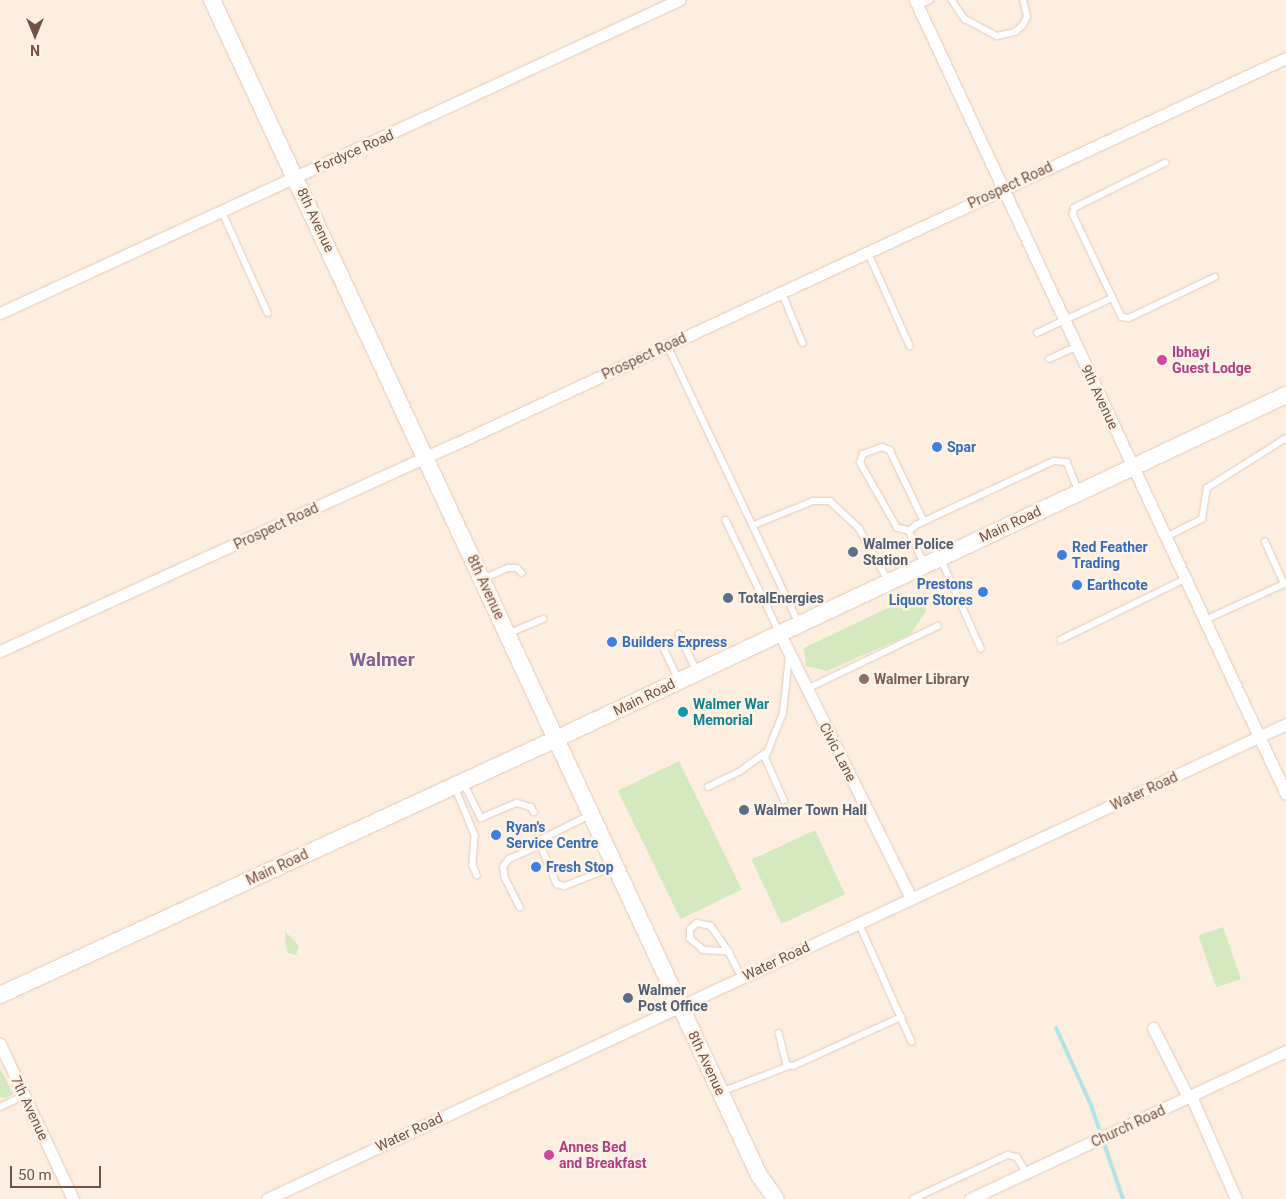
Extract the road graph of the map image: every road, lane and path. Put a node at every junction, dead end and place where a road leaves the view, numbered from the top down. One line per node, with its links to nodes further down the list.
1 (212, 0): 9 (street, 8th Avenue)
2 (679, 0): 9 (street, Fordyce Road)
3 (930, 0): 6 (lane)
4 (952, 0): 5 (lane)
5 (1023, 0)
6 (916, 3): 10 (street, 9th Avenue)
7 (1286, 58): 10 (street, Prospect Road)
8 (1166, 164): 15 (lane)
9 (295, 177): 11 (street, Fordyce Road); 27 (street, 8th Avenue)
10 (1003, 187): 12 (street, Prospect Road); 18 (street, 9th Avenue)
11 (222, 211): 16 (street, Fordyce Road); 17 (lane)
12 (868, 252): 14 (street, Prospect Road); 22 (lane)
13 (1216, 277): 15 (lane)
14 (782, 292): 20 (lane); 21 (street, Prospect Road)
15 (1112, 298): 18 (lane)
16 (0, 313)
17 (268, 313)
18 (1064, 319): 19 (lane); 23 (street, 9th Avenue)
19 (1037, 333)
20 (803, 343)
21 (668, 346): 27 (street, Prospect Road); 32 (lane)
22 (910, 346)
23 (1076, 347): 24 (lane); 28 (street, 9th Avenue)
24 (1049, 359)
25 (1286, 395): 28 (street, Main Road)
26 (1286, 438): 34 (lane)
27 (427, 457): 39 (street, 8th Avenue); 52 (street, Prospect Road)
28 (1132, 467): 29 (street, Main Road); 34 (street, 9th Avenue)
29 (1079, 491): 31 (lane); 36 (street, Main Road)
30 (726, 520): 46 (lane)
31 (924, 521): 33 (lane); 33 (lane)
32 (754, 525): 41 (lane); 44 (lane)
33 (909, 531): 37 (lane)
34 (1165, 538): 40 (street, 9th Avenue)
35 (1265, 542): 43 (lane)
36 (940, 557): 37 (street, Main Road); 51 (lane)
37 (925, 564): 41 (street, Main Road)
38 (522, 573): 39 (lane)
39 (483, 579): 47 (street, 8th Avenue)
40 (1185, 579): 43 (street, 9th Avenue); 49 (lane)
41 (889, 582): 44 (street, Main Road)
42 (543, 619): 47 (lane)
43 (1204, 620): 58 (street, 9th Avenue)
44 (799, 623): 46 (street, Main Road)
45 (938, 626): 56 (lane)
46 (779, 632): 53 (street, Civic Lane); 54 (street, Main Road)
47 (508, 634): 59 (street, 8th Avenue)
48 (679, 634): 54 (lane)
49 (1060, 640)
50 (661, 642): 55 (lane)
51 (982, 648)
52 (0, 652)
53 (789, 652): 56 (street, Civic Lane); 60 (lane)
54 (697, 671): 55 (street, Main Road)
55 (679, 680): 59 (street, Main Road)
56 (807, 689): 70 (street, Civic Lane)
57 (1286, 724): 58 (street, Water Road)
58 (1260, 736): 63 (street, 9th Avenue); 70 (street, Water Road)
59 (556, 739): 61 (street, Main Road); 66 (street, 8th Avenue)
60 (766, 753): 62 (lane); 64 (lane)
61 (458, 783): 65 (lane); 69 (lane); 75 (street, Main Road)
62 (708, 787)
63 (1286, 794)
64 (784, 801)
65 (534, 812)
66 (591, 814): 67 (lane); 68 (street, 8th Avenue)
67 (540, 846): 68 (lane); 71 (lane)
68 (615, 866): 76 (street, 8th Avenue)
69 (477, 875)
70 (911, 898): 72 (street, Water Road)
71 (520, 908)
72 (859, 923): 74 (street, Water Road); 77 (lane)
73 (729, 952): 73 (lane); 74 (lane)
74 (742, 977): 76 (street, Water Road)
75 (0, 995)
76 (681, 1008): 84 (street, 8th Avenue); 91 (street, Water Road)
77 (901, 1017): 80 (lane); 83 (lane)
78 (1153, 1028): 86 (street)
79 (779, 1033): 83 (lane)
80 (912, 1042)
81 (0, 1044): 85 (street, 7th Avenue)
82 (1286, 1051): 86 (street, Church Road)
83 (789, 1066): 84 (lane)
84 (721, 1092): 89 (street, 8th Avenue)
85 (24, 1096): 87 (lane); 90 (street, 7th Avenue)
86 (1190, 1097): 88 (street, Church Road); 96 (street)
87 (0, 1107)
88 (1027, 1173): 94 (lane); 95 (street, Church Road)
89 (759, 1175): 92 (street, 8th Avenue); 93 (street, 8th Avenue)
90 (73, 1199)
91 (267, 1199)
92 (765, 1199)
93 (776, 1199)
94 (913, 1199)
95 (970, 1199)
96 (1236, 1199)

